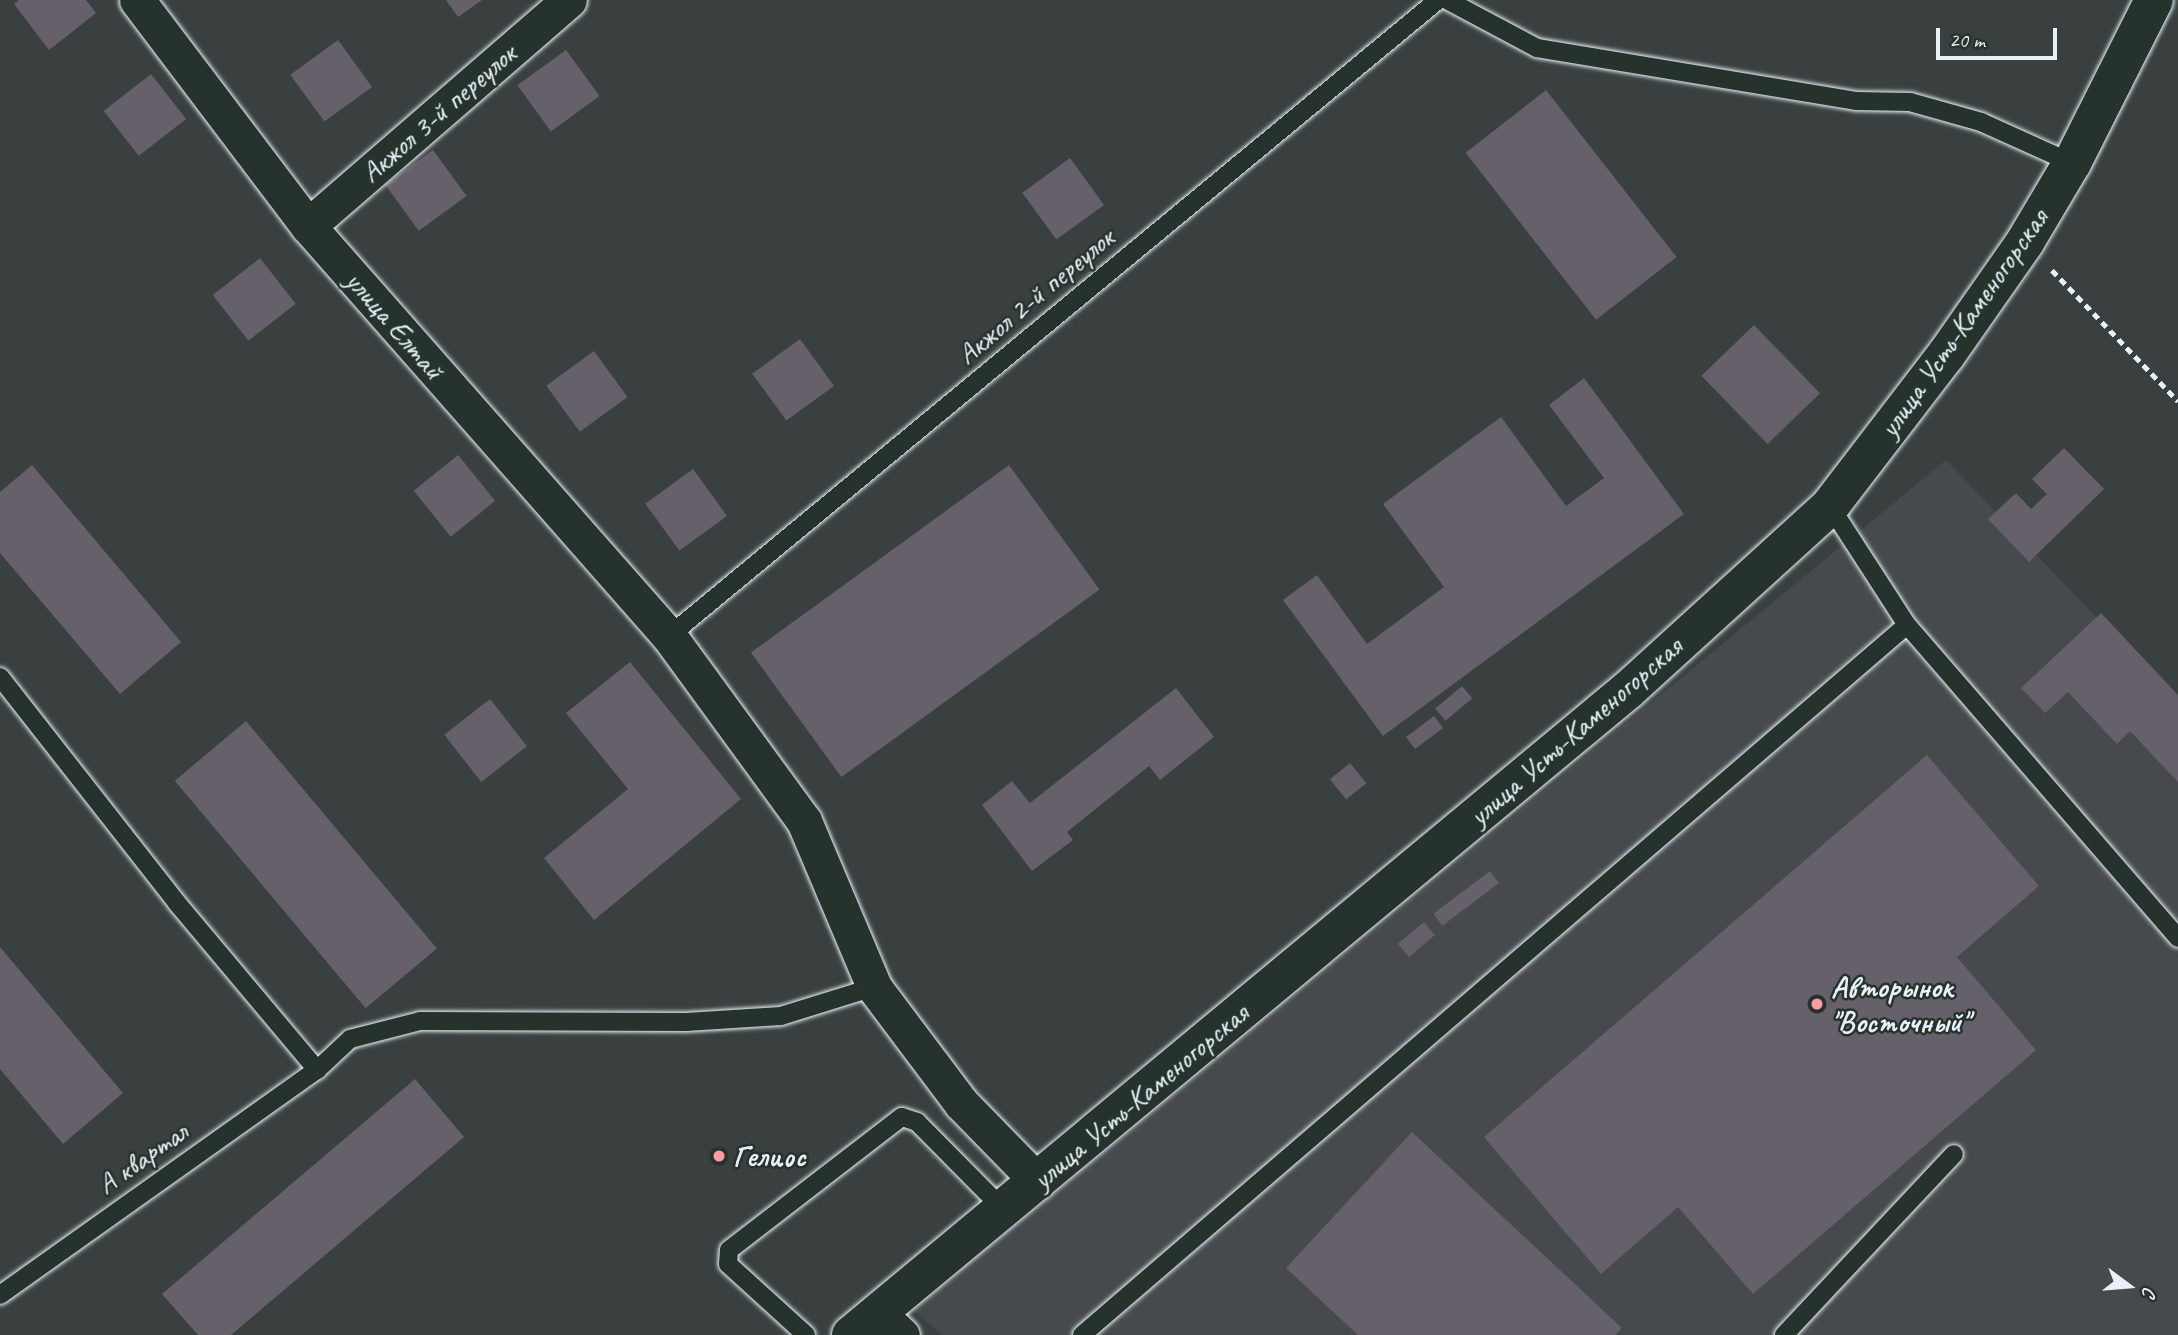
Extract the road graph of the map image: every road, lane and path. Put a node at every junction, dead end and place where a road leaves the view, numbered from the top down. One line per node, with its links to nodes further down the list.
1 (137, 0): 7 (street, улица Елтай)
2 (569, 0): 7 (street, Акжол 3-й переулок)
3 (1438, 0): 12 (lane, Акжол 2-й переулок)
4 (1447, 0): 6 (lane)
5 (2154, 0): 6 (street, улица Усть-Каменогорская)
6 (2072, 163): 8 (street, улица Усть-Каменогорская)
7 (308, 226): 12 (street, улица Елтай)
8 (2025, 242): 9 (path); 10 (street, улица Усть-Каменогорская)
9 (2178, 401)
10 (1830, 506): 11 (lane); 18 (street, улица Усть-Каменогорская)
11 (1907, 625): 14 (lane); 23 (lane)
12 (669, 636): 15 (street, улица Елтай)
13 (0, 677): 16 (lane)
14 (2178, 938)
15 (874, 987): 16 (lane, А квартал); 18 (street, улица Елтай)
16 (317, 1070): 20 (lane, А квартал)
17 (1954, 1154): 24 (lane)
18 (1038, 1182): 19 (street, улица Усть-Каменогорская)
19 (1002, 1208): 21 (street, улица Усть-Каменогорская); 22 (lane)
20 (0, 1295)
21 (877, 1327)
22 (806, 1335)
23 (1082, 1335)
24 (1784, 1335)

